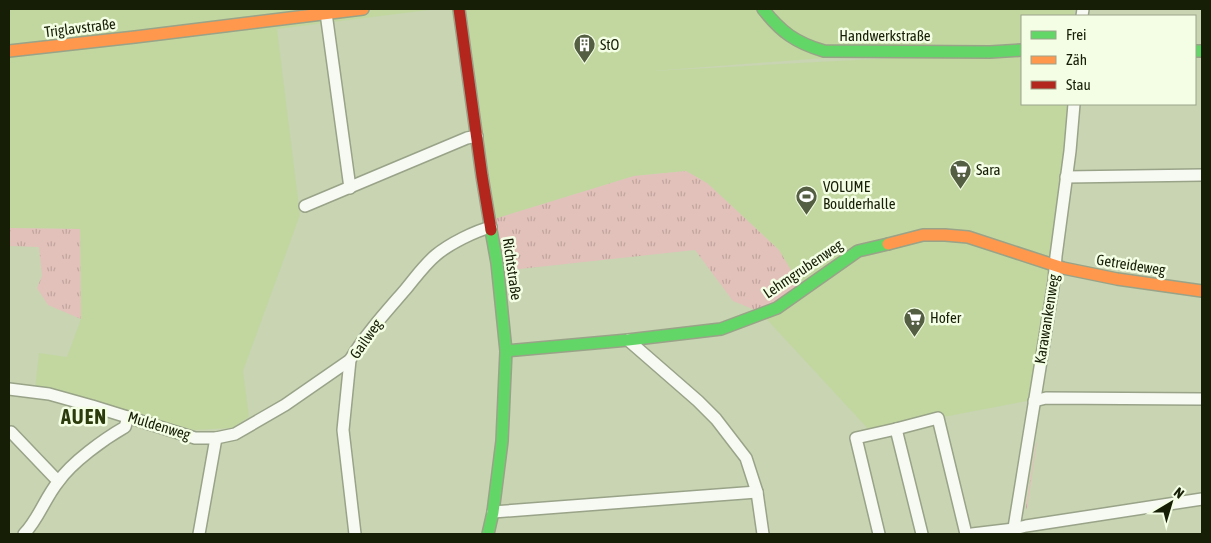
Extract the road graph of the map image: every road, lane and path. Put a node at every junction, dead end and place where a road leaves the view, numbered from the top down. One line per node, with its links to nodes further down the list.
1 (363, 9): 4 (street, Triglavstraße)
2 (458, 9): 8 (street, Richtstraße)
3 (763, 9): 5 (street, Handwerkstraße)
4 (326, 13): 6 (street, Triglavstraße); 11 (street)
5 (1021, 50)
6 (9, 51)
7 (1074, 105): 10 (street, Karawankenweg)
8 (476, 136): 11 (street); 13 (street, Richtstraße)
9 (1202, 175): 10 (street)
10 (1066, 177): 14 (street, Karawankenweg)
11 (350, 188): 12 (street)
12 (305, 206)
13 (491, 227): 17 (street, Richtstraße); 18 (street, Gailweg)
14 (1055, 266): 15 (street, Getreideweg); 16 (street, Lehmgrubenweg); 21 (street, Karawankenweg)
15 (1202, 291)
16 (628, 340): 17 (street, Lehmgrubenweg); 27 (street)
17 (506, 351): 29 (street, Richtstraße)
18 (350, 360): 25 (street, Muldenweg); 33 (street, Gailweg)
19 (9, 388): 22 (street, Muldenweg)
20 (1202, 399): 21 (street)
21 (1034, 401): 30 (street, Karawankenweg)
22 (128, 417): 25 (street, Muldenweg); 26 (street)
23 (896, 429): 36 (street); 37 (street); 38 (street)
24 (11, 432): 26 (street)
25 (216, 438): 32 (street)
26 (59, 480): 31 (street)
27 (757, 492): 29 (street); 35 (street)
28 (1202, 499): 30 (street)
29 (493, 512): 34 (street, Richtstraße)
30 (1013, 532): 39 (street)
31 (24, 534)
32 (199, 534)
33 (355, 534)
34 (488, 534)
35 (763, 534)
36 (879, 534)
37 (922, 534)
38 (966, 534)
39 (972, 534)

